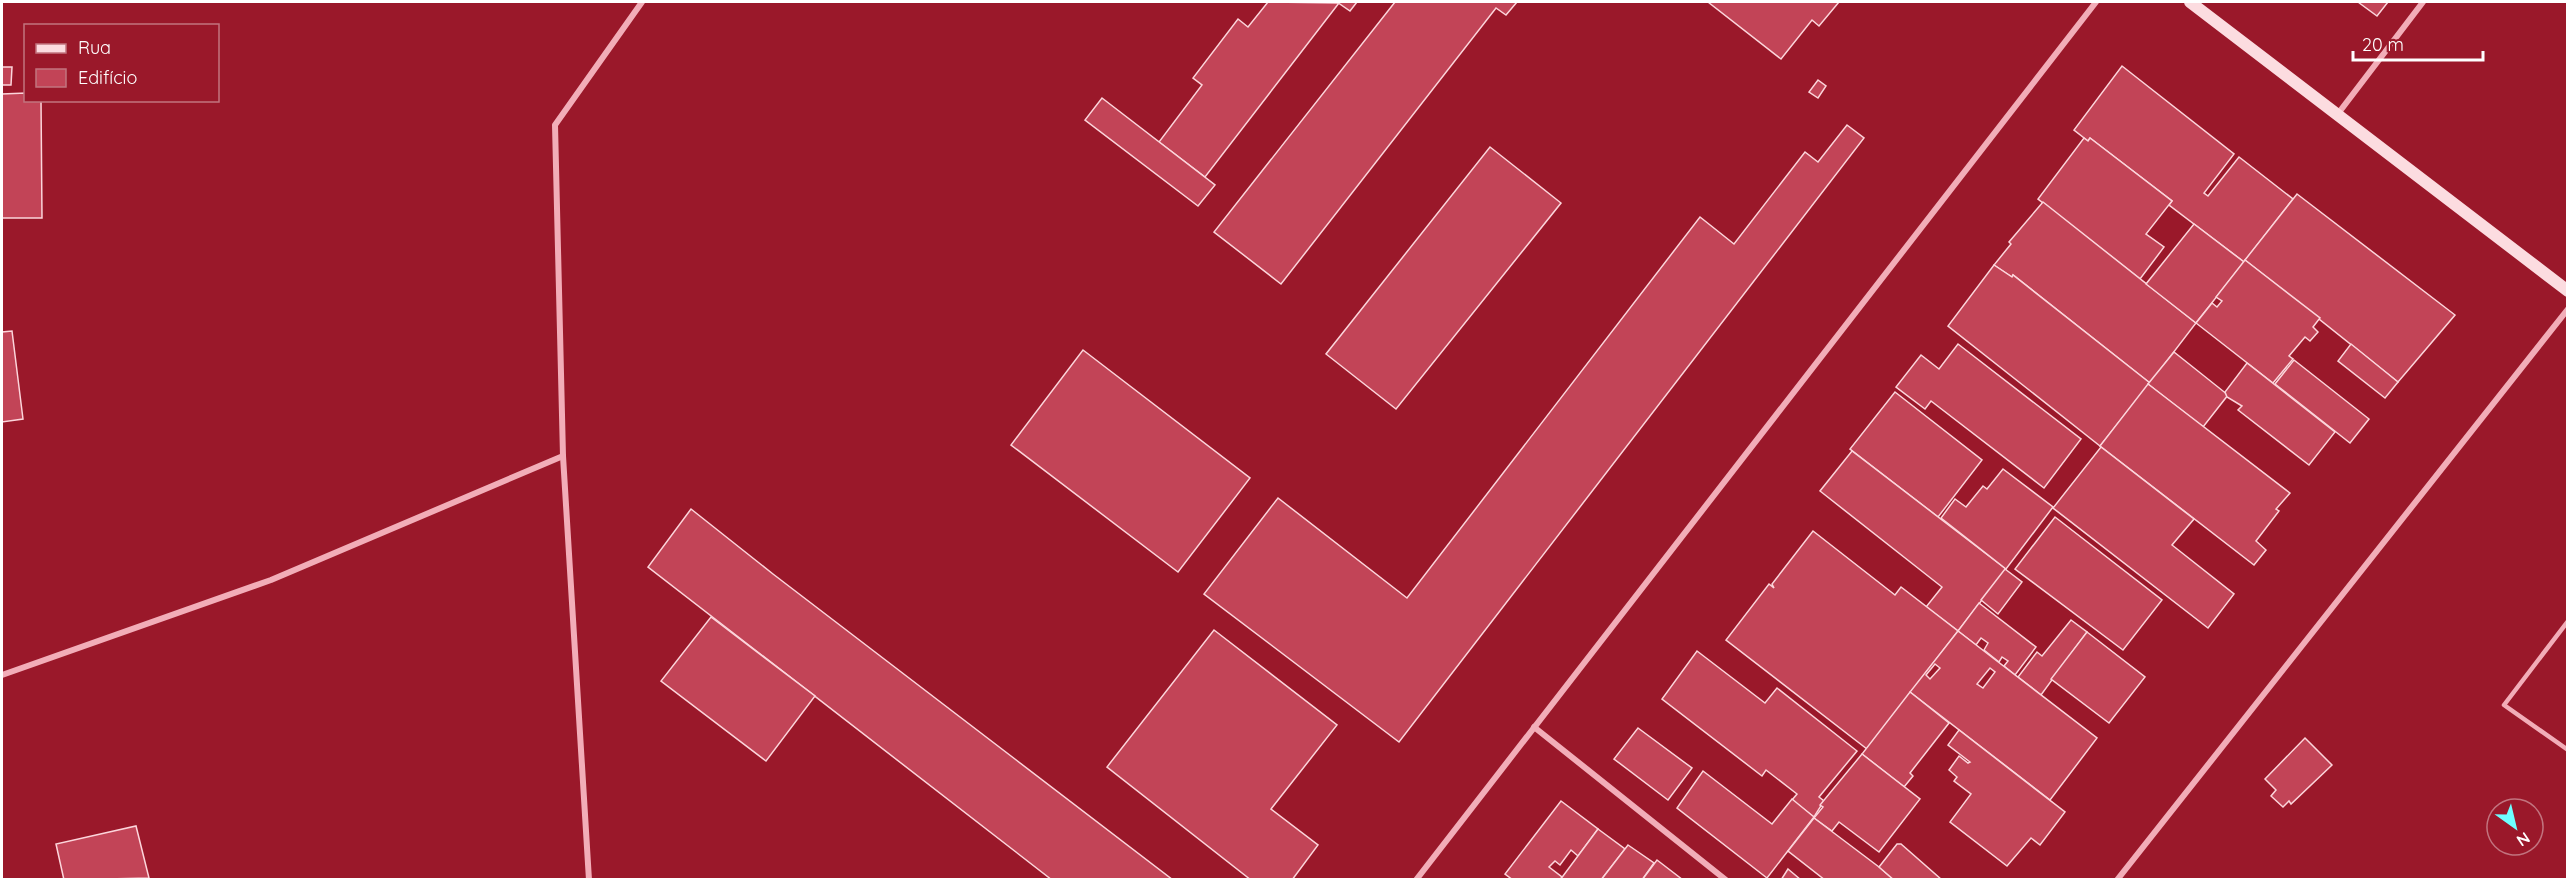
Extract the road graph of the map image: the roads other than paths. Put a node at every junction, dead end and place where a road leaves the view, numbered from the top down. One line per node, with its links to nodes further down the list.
1 (642, 2): 8 (street)
2 (2096, 2): 11 (street)
3 (2190, 2): 5 (street)
4 (2423, 2): 5 (street)
5 (2337, 115): 6 (street)
6 (2568, 291)
7 (2568, 309): 16 (street)
8 (563, 456): 10 (street); 13 (street)
9 (2568, 621): 12 (lane)
10 (2, 675)
11 (1534, 727): 14 (street); 15 (street)
12 (2568, 750)
13 (589, 879)
14 (1416, 879)
15 (1726, 879)
16 (2117, 879)

